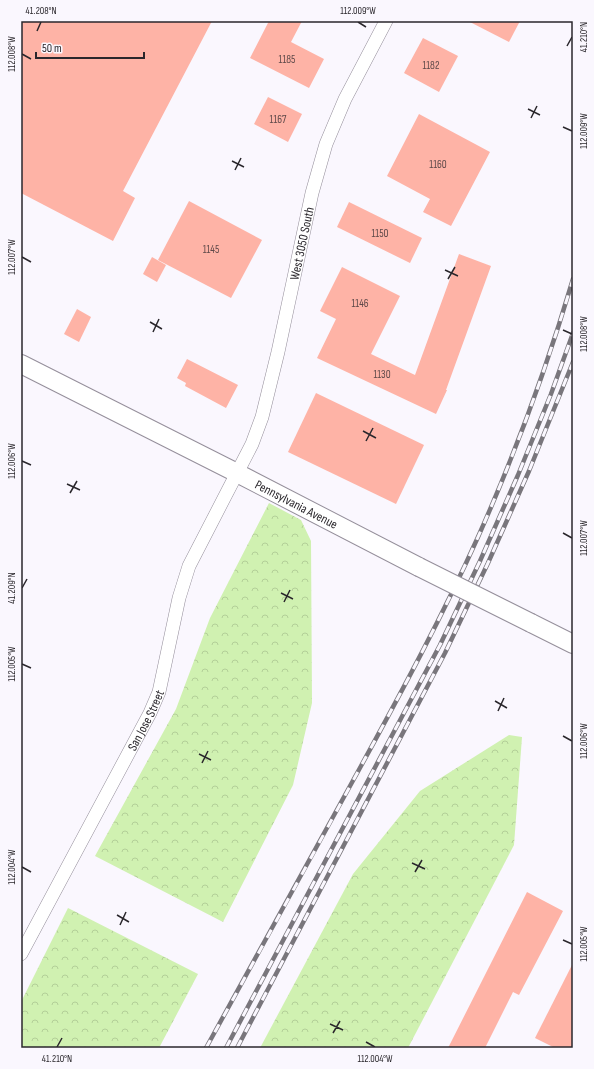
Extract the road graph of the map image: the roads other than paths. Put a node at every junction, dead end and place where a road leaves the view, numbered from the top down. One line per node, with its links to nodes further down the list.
1 (386, 21): 3 (street, West 3050 South)
2 (21, 364): 3 (street, Pennsylvania Avenue)
3 (237, 473): 4 (street, Pennsylvania Avenue, bridge); 5 (street, San Jose Street)
4 (573, 644)
5 (21, 954)

